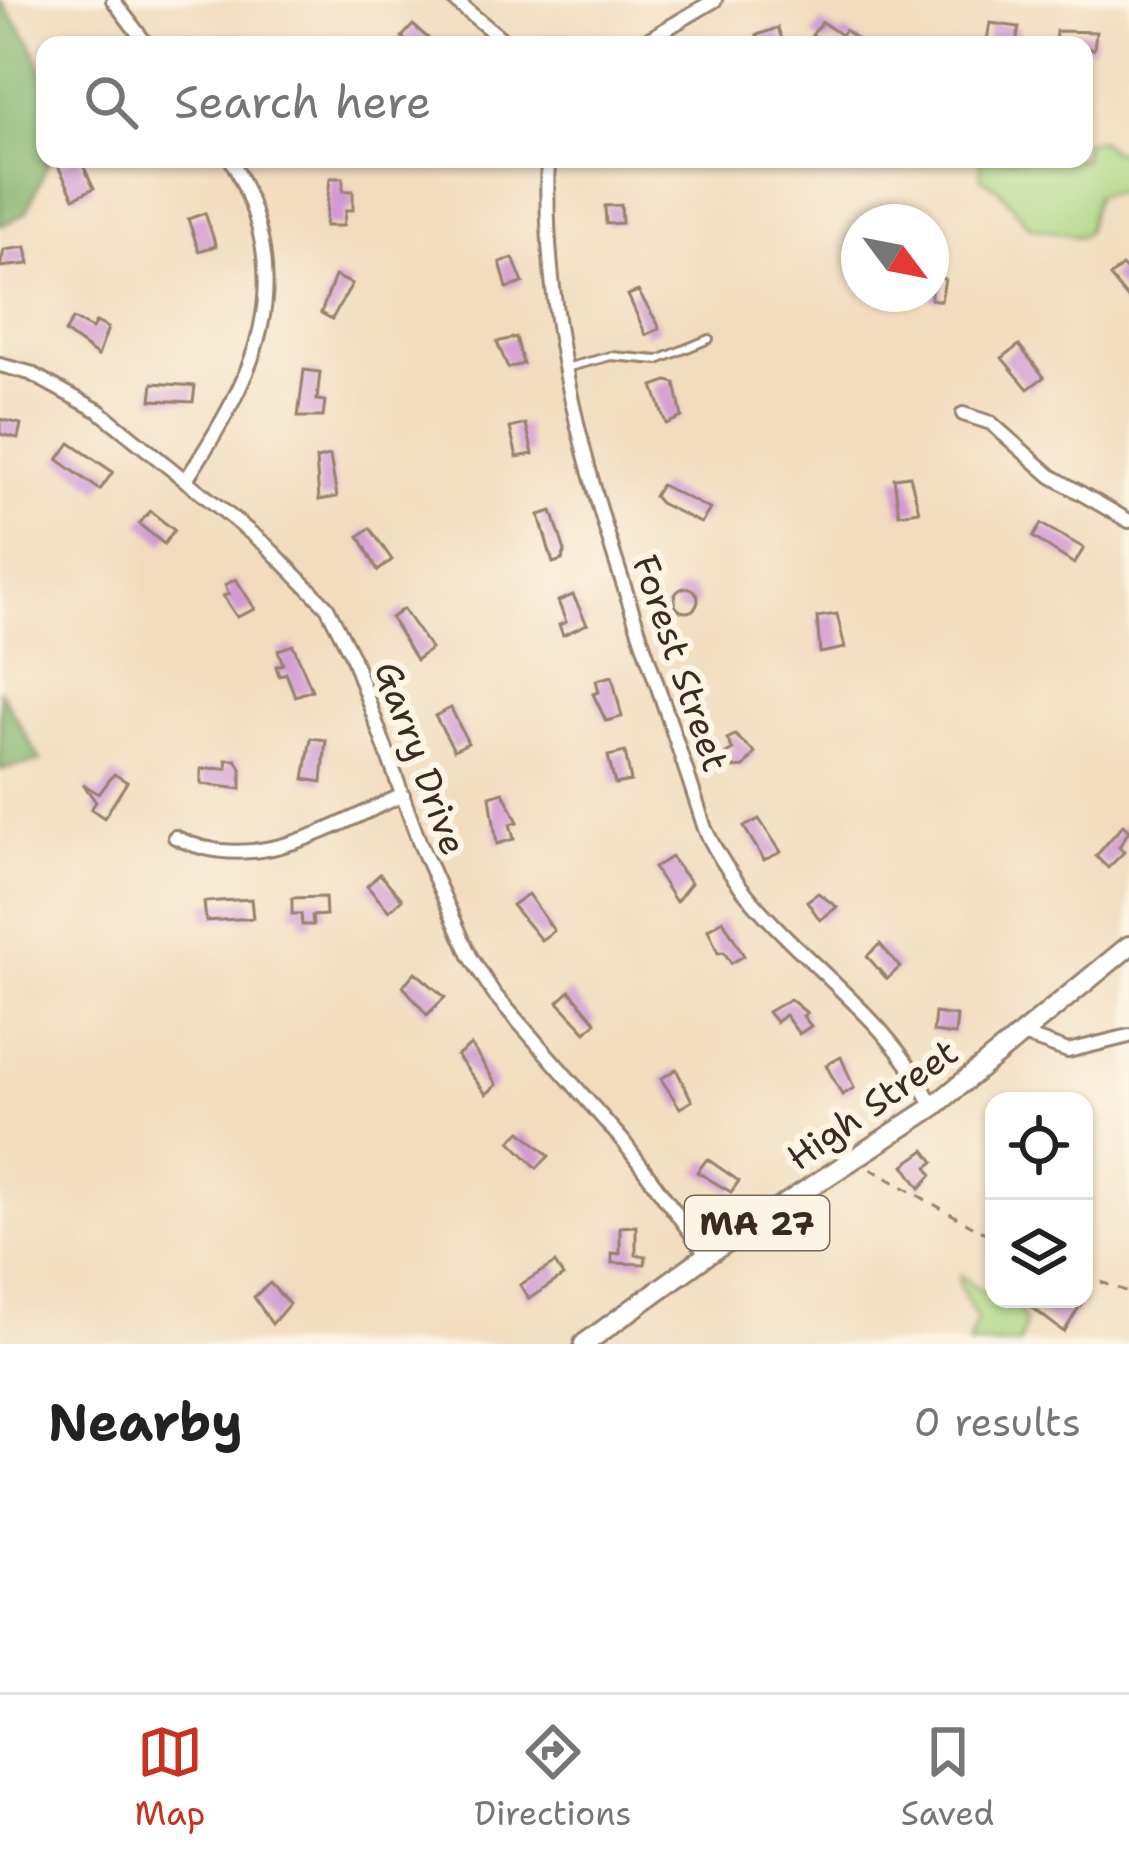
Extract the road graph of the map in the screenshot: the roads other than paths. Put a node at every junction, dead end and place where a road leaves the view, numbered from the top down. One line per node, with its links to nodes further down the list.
1 (113, 0): 4 (street)
2 (454, 0): 5 (street)
3 (716, 0): 6 (street)
4 (140, 36)
5 (498, 36)
6 (654, 36)
7 (235, 168): 13 (street)
8 (548, 168): 11 (street, Forest Street)
9 (709, 339): 11 (lane)
10 (0, 364): 13 (street, Garry Drive)
11 (569, 368): 20 (street, Forest Street)
12 (963, 414): 14 (street)
13 (186, 480): 15 (street, Garry Drive)
14 (1129, 521)
15 (403, 795): 16 (street); 21 (street, Garry Drive)
16 (176, 837)
17 (1129, 946): 18 (main road, High Street / MA 27)
18 (1023, 1035): 19 (street); 20 (main road, High Street / MA 27)
19 (1129, 1036)
20 (933, 1107): 21 (main road, High Street / MA 27)
21 (707, 1255): 22 (main road, High Street / MA 27)
22 (584, 1344)

